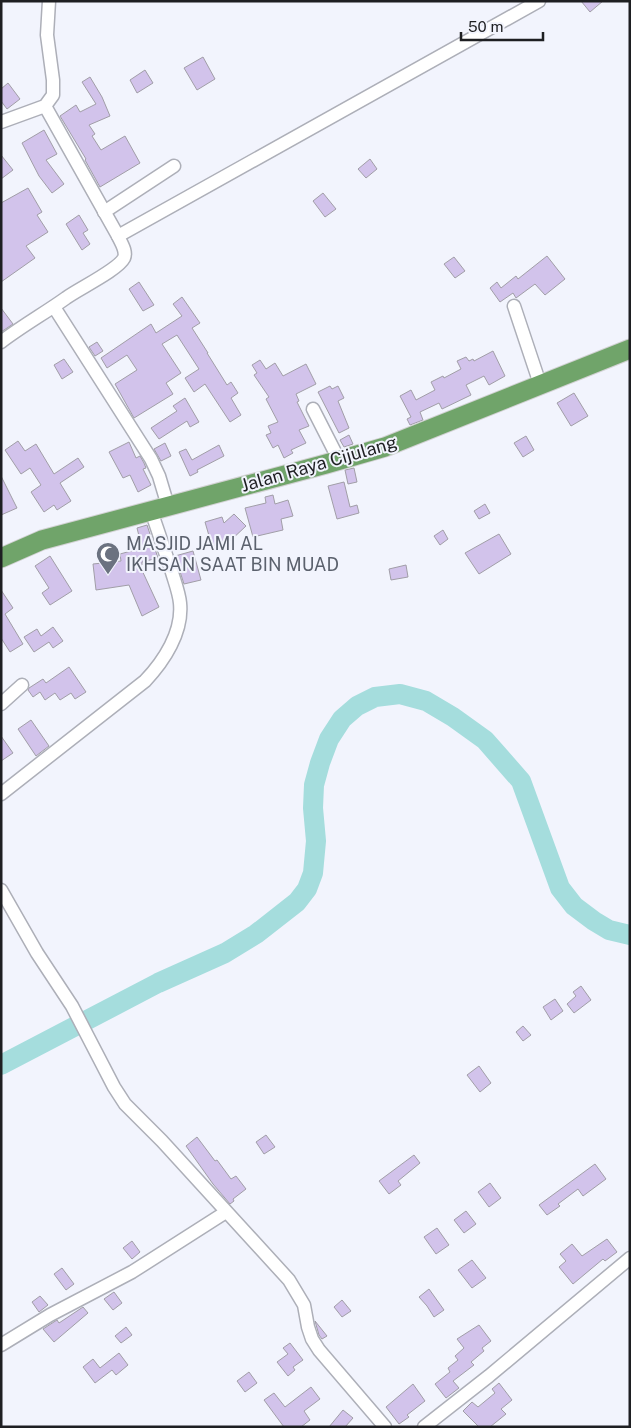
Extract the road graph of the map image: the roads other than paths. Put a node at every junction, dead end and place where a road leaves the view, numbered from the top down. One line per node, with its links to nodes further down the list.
1 (49, 1): 3 (street)
2 (539, 1): 7 (street)
3 (45, 106): 4 (street); 6 (street)
4 (1, 122)
5 (174, 166): 6 (street)
6 (104, 212): 7 (street)
7 (118, 236): 9 (street)
8 (514, 306): 12 (street)
9 (54, 307): 10 (street); 15 (street)
10 (1, 342)
11 (630, 349): 12 (highway, Jalan Raya Cijulang)
12 (540, 384): 14 (highway, Jalan Raya Cijulang)
13 (313, 408): 14 (street)
14 (339, 460): 15 (highway, Jalan Raya Cijulang)
15 (160, 509): 16 (highway, Jalan Raya Cijulang); 19 (street)
16 (1, 558)
17 (22, 685): 18 (street)
18 (1, 704)
19 (1, 794)
20 (1, 890): 21 (street)
21 (226, 1212): 23 (street); 24 (street)
22 (630, 1258): 25 (street)
23 (1, 1345)
24 (385, 1427)
25 (424, 1427)

